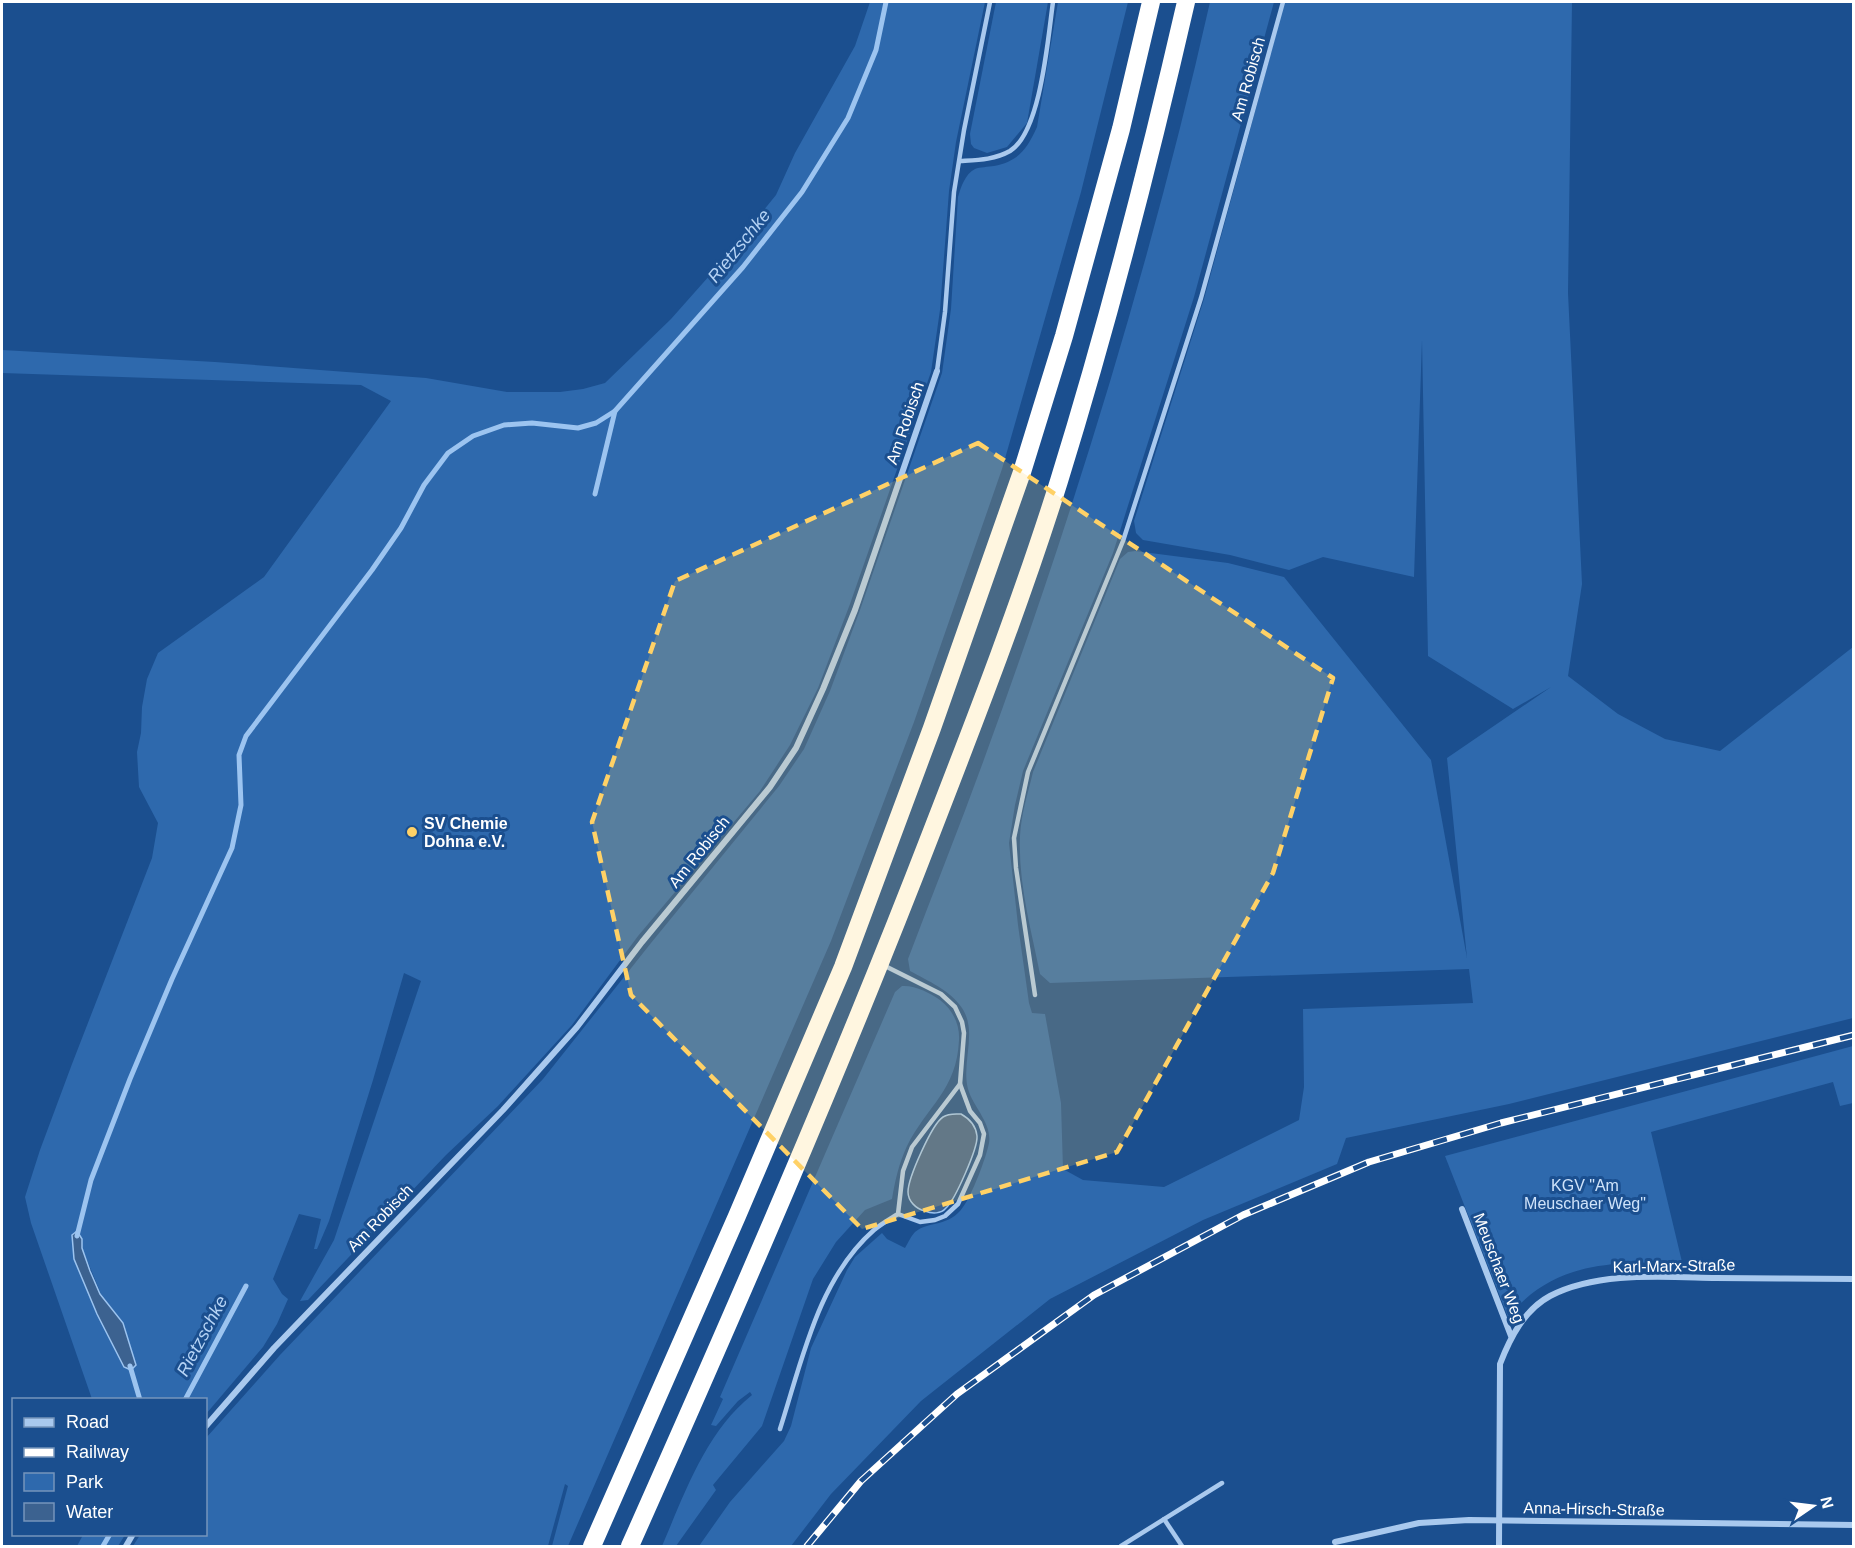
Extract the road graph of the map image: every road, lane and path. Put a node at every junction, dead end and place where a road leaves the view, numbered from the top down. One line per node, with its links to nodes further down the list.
1 (990, 2): 6 (lane, Am Robisch)
2 (1053, 2): 6 (lane)
3 (1151, 2): 22 (highway)
4 (1186, 2): 8 (highway)
5 (1283, 2): 9 (lane, Am Robisch)
6 (960, 161): 7 (lane, Am Robisch)
7 (937, 371): 15 (street, Am Robisch)
8 (881, 964): 10 (lane); 23 (highway)
9 (1035, 995)
10 (960, 1084): 12 (lane); 12 (lane)
11 (1462, 1209): 14 (street, Meuschaer Weg)
12 (898, 1214): 16 (lane)
13 (1854, 1279): 14 (street, Karl-Marx-Straße)
14 (1511, 1336): 19 (street, Karl-Marx-Straße)
15 (207, 1425)
16 (780, 1429)
17 (1222, 1483): 18 (lane)
18 (1164, 1519): 24 (lane); 25 (lane)
19 (1499, 1521): 20 (street, Anna-Hirsch-Straße); 21 (street, Anna-Hirsch-Straße); 26 (street, Karl-Marx-Straße)
20 (1854, 1525)
21 (1335, 1542)
22 (592, 1546)
23 (630, 1546)
24 (1121, 1546)
25 (1182, 1546)
26 (1499, 1546)

